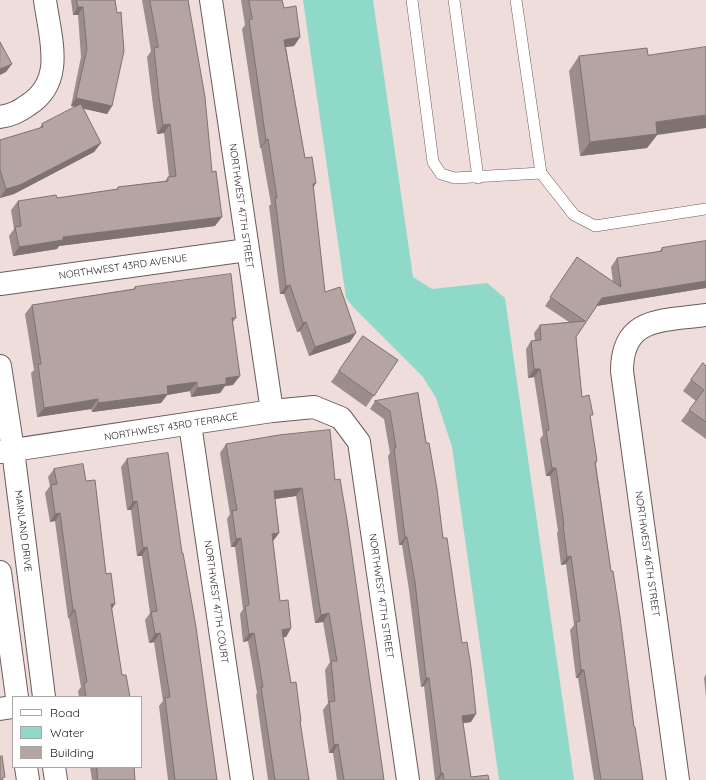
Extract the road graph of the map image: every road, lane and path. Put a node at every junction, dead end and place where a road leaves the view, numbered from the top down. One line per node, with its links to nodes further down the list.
1 (45, 0): 6 (street)
2 (211, 0): 10 (street, NORTHWEST 47TH STREET)
3 (412, 0): 8 (lane)
4 (454, 0): 8 (lane)
5 (516, 0): 7 (lane)
6 (0, 117)
7 (541, 173): 8 (lane); 9 (lane)
8 (478, 178)
9 (706, 209)
10 (247, 250): 11 (street, NORTHWEST 43RD AVENUE); 14 (street, NORTHWEST 47TH STREET)
11 (0, 284)
12 (706, 315): 29 (street, NORTHWEST 46TH STREET)
13 (0, 366): 17 (street, MAINLAND DRIVE)
14 (272, 412): 15 (street, NORTHWEST 43RD TERRACE); 16 (street, NORTHWEST 43RD TERRACE)
15 (341, 418): 28 (street, NORTHWEST 47TH STREET)
16 (190, 424): 17 (street, NORTHWEST 43RD TERRACE); 27 (street, NORTHWEST 47TH COURT)
17 (6, 451): 20 (street, MAINLAND DRIVE)
18 (0, 572): 19 (street)
19 (17, 696)
20 (44, 696)
21 (12, 707): 22 (street)
22 (0, 709)
23 (26, 768): 25 (street)
24 (54, 768): 26 (street)
25 (28, 780)
26 (56, 780)
27 (242, 780)
28 (408, 780)
29 (678, 780)

